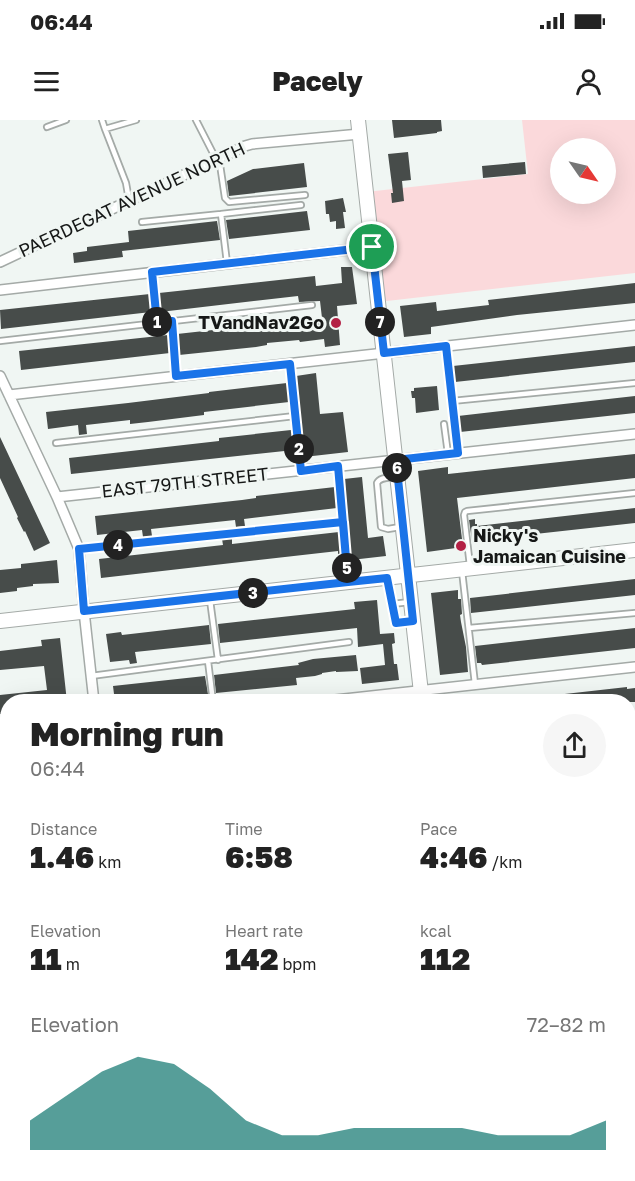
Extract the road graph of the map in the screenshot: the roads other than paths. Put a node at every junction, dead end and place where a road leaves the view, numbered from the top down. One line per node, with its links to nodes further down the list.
1 (66, 120): 5 (lane)
2 (102, 120): 7 (lane)
3 (136, 120): 7 (lane)
4 (196, 120): 8 (lane)
5 (47, 127)
6 (359, 127): 8 (street, PAERDEGAT AVENUE NORTH); 14 (street)
7 (105, 129): 10 (lane)
8 (217, 159): 9 (lane); 10 (street, PAERDEGAT AVENUE NORTH)
9 (305, 195)
10 (129, 200): 15 (street, PAERDEGAT AVENUE NORTH)
11 (301, 205): 12 (lane)
12 (221, 214): 13 (lane); 16 (lane)
13 (142, 222)
14 (372, 247): 16 (street); 25 (street)
15 (0, 262)
16 (227, 263): 17 (street)
17 (152, 272): 18 (street); 21 (lane)
18 (0, 290)
19 (312, 305): 20 (lane)
20 (172, 321): 21 (lane); 28 (lane)
21 (157, 323): 23 (lane)
22 (635, 325): 24 (street)
23 (0, 341)
24 (446, 346): 25 (street); 31 (lane)
25 (384, 353): 26 (street); 37 (street)
26 (290, 364): 28 (street); 32 (lane)
27 (0, 376): 30 (street)
28 (176, 376): 30 (street)
29 (635, 383): 31 (lane)
30 (9, 395): 42 (street)
31 (452, 400): 36 (lane)
32 (295, 416): 35 (lane); 39 (lane)
33 (444, 424): 36 (lane)
34 (635, 434): 36 (street, EAST 79TH STREET)
35 (56, 443)
36 (453, 454): 37 (street, EAST 79TH STREET)
37 (396, 460): 38 (street, EAST 79TH STREET); 40 (street)
38 (338, 466): 39 (street, EAST 79TH STREET); 43 (lane)
39 (301, 471): 42 (street, EAST 79TH STREET)
40 (398, 477): 44 (street); 44 (lane)
41 (635, 493): 47 (lane)
42 (57, 497): 45 (street)
43 (343, 522): 45 (lane); 50 (lane)
44 (403, 527): 48 (street)
45 (79, 549): 54 (street)
46 (635, 550): 47 (street)
47 (466, 569): 48 (street); 58 (lane)
48 (408, 575): 49 (street); 52 (street)
49 (387, 578): 50 (street); 53 (lane)
50 (348, 582): 51 (street)
51 (210, 597): 54 (street); 60 (lane)
52 (411, 602): 53 (lane); 57 (street)
53 (392, 604): 57 (lane)
54 (84, 611): 56 (street); 63 (street)
55 (635, 613): 58 (lane)
56 (0, 621)
57 (413, 621): 67 (street)
58 (469, 628): 64 (lane)
59 (350, 642): 60 (lane)
60 (218, 660): 61 (lane)
61 (208, 661): 63 (lane); 66 (lane)
62 (635, 667): 64 (street)
63 (91, 676): 65 (street)
64 (475, 684): 68 (street)
65 (93, 694)
66 (212, 694)
67 (422, 694)
68 (431, 694)

